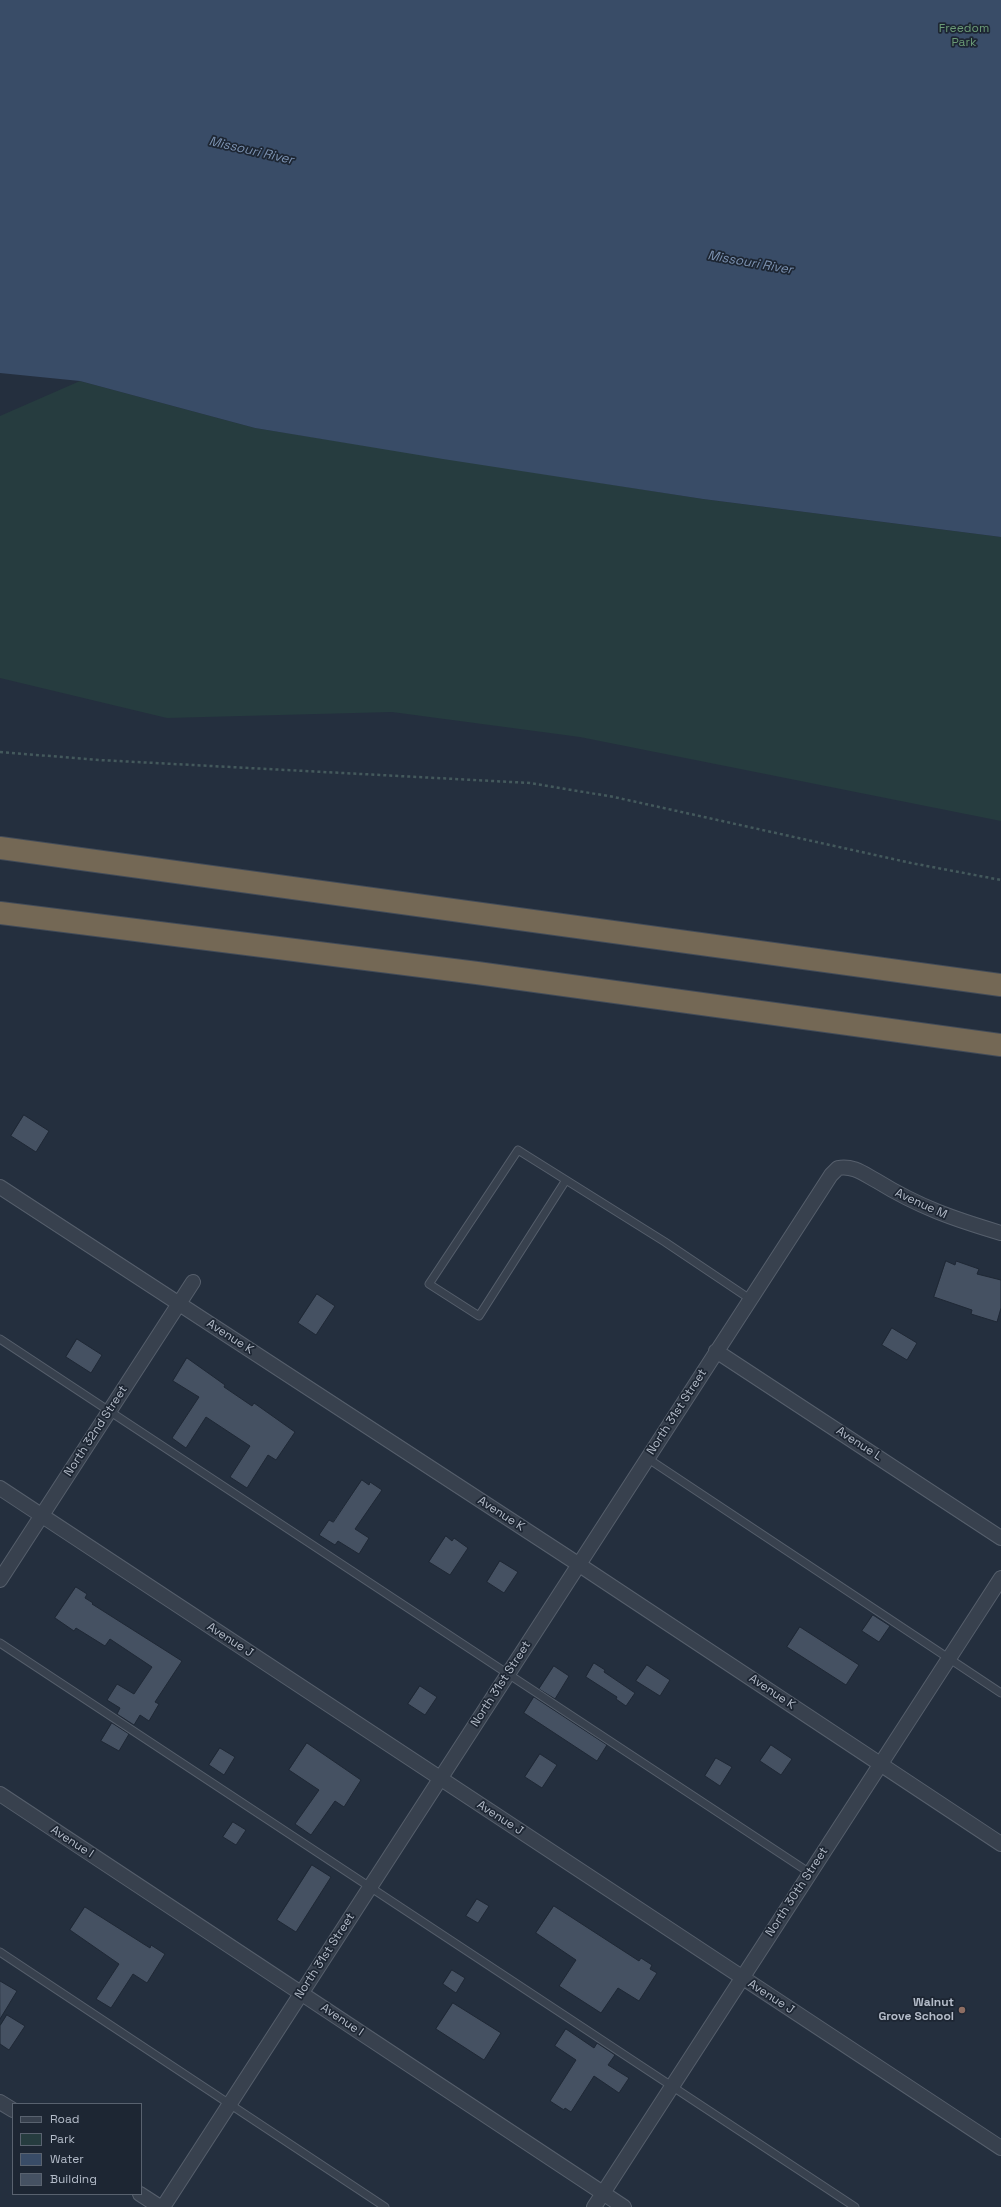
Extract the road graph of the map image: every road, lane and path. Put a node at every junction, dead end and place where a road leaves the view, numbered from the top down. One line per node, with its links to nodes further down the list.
1 (0, 752): 3 (path)
2 (0, 848): 5 (highway)
3 (1001, 880)
4 (0, 913): 6 (highway)
5 (1001, 985)
6 (1001, 1045)
7 (844, 1167): 10 (street, Avenue M); 12 (street, North 31st Street)
8 (566, 1180): 8 (lane); 12 (lane)
9 (0, 1187): 13 (street, Avenue K)
10 (1001, 1233)
11 (193, 1282): 13 (street, North 32nd Street)
12 (750, 1299): 15 (street, North 31st Street)
13 (179, 1303): 16 (street, North 32nd Street); 21 (street, Avenue K)
14 (0, 1339): 16 (lane)
15 (716, 1351): 17 (street, North 31st Street); 20 (street, Avenue L)
16 (109, 1411): 19 (street, North 32nd Street); 26 (lane)
17 (647, 1458): 21 (street, North 31st Street); 25 (lane)
18 (0, 1488): 19 (street, Avenue J)
19 (41, 1516): 23 (street, North 32nd Street); 29 (street, Avenue J)
20 (1001, 1538)
21 (578, 1564): 26 (street, North 31st Street); 28 (street, Avenue K)
22 (1001, 1578): 25 (street, North 30th Street)
23 (0, 1580)
24 (0, 1643): 33 (lane)
25 (949, 1658): 27 (lane); 28 (street, North 30th Street)
26 (508, 1673): 29 (street, North 31st Street); 32 (lane)
27 (1001, 1692)
28 (880, 1764): 31 (street, Avenue K); 32 (street, North 30th Street)
29 (440, 1778): 33 (street, North 31st Street); 35 (street, Avenue J)
30 (0, 1794): 36 (street, Avenue I)
31 (1001, 1844)
32 (810, 1873): 35 (street, North 30th Street)
33 (369, 1887): 36 (street, North 31st Street); 37 (lane)
34 (0, 1952): 39 (lane)
35 (742, 1978): 37 (street, North 30th Street); 41 (street, Avenue J)
36 (301, 1993): 39 (street, North 31st Street); 42 (street, Avenue I)
37 (671, 2087): 42 (street, North 30th Street); 48 (lane)
38 (0, 2102): 40 (street)
39 (230, 2104): 44 (street, North 31st Street); 45 (lane)
40 (12, 2109)
41 (1001, 2148)
42 (603, 2193): 46 (street, North 30th Street); 47 (street, Avenue I)
43 (142, 2195): 44 (street)
44 (161, 2207)
45 (385, 2207)
46 (594, 2207)
47 (624, 2207)
48 (855, 2207)

